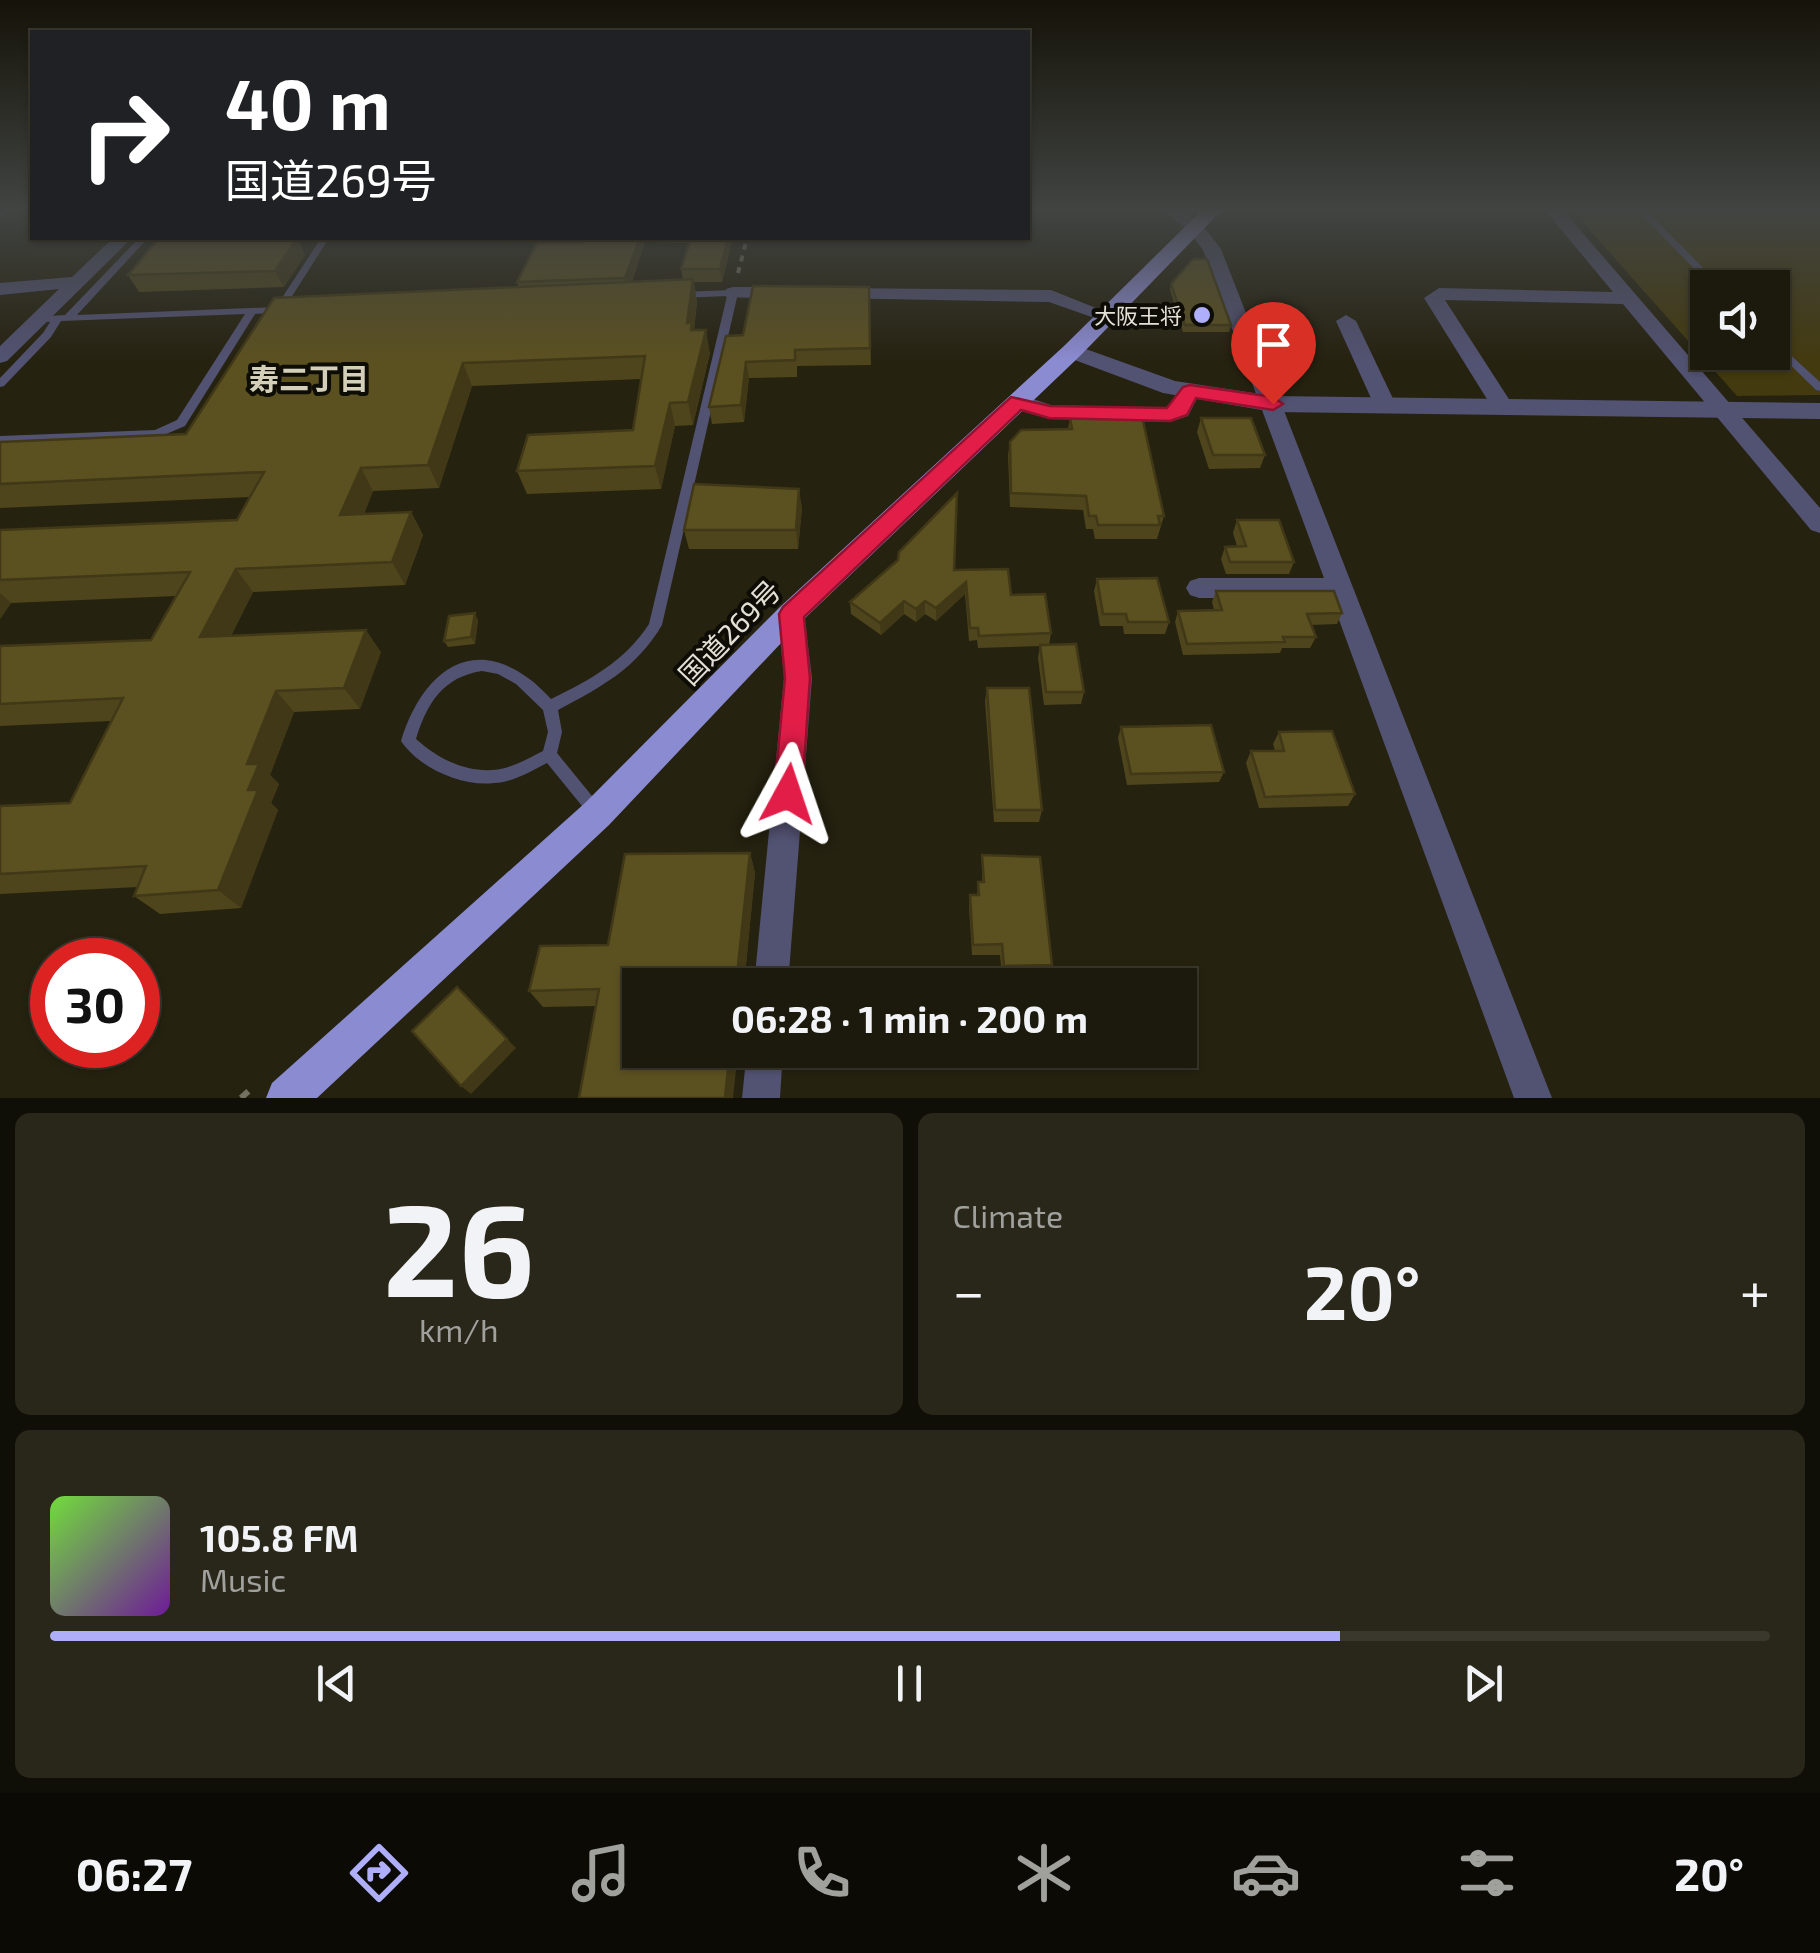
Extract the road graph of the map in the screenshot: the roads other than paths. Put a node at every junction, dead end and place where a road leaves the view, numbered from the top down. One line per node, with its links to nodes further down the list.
1 (100, 260): 7 (street)
2 (119, 260): 16 (lane)
3 (310, 260): 12 (lane)
4 (1153, 260): 15 (highway, 国道269号)
5 (1216, 260): 25 (street)
6 (1598, 260): 11 (street)
7 (77, 282): 8 (street); 16 (street)
8 (0, 289)
9 (733, 293): 10 (lane); 15 (street); 35 (lane)
10 (674, 295)
11 (1630, 298): 27 (street); 28 (street)
12 (278, 310): 13 (lane); 14 (lane)
13 (298, 310)
14 (252, 311): 16 (lane); 30 (lane)
15 (1106, 316): 18 (highway, 国道269号)
16 (54, 319): 19 (street); 21 (lane)
17 (1346, 321): 26 (street)
18 (1072, 351): 23 (street); 24 (highway, 国道269号)
19 (0, 357)
20 (1790, 358): 22 (lane)
21 (0, 384)
22 (1820, 388)
23 (1190, 391): 24 (street); 25 (street)
24 (1018, 402): 34 (highway, 国道269号)
25 (1273, 404): 26 (street); 33 (street)
26 (1386, 407): 27 (street)
27 (1502, 408): 28 (street)
28 (1724, 411): 29 (street); 31 (street)
29 (1820, 411)
30 (0, 440)
31 (1820, 524)
32 (1199, 588): 33 (street)
33 (1343, 588): 42 (street)
34 (791, 614): 37 (highway, 国道269号); 38 (street)
35 (550, 708): 36 (lane); 36 (lane)
36 (549, 755): 37 (lane)
37 (597, 814): 40 (highway, 国道269号)
38 (772, 968)
39 (764, 1068): 41 (street)
40 (287, 1098)
41 (761, 1098)
42 (1534, 1098)

